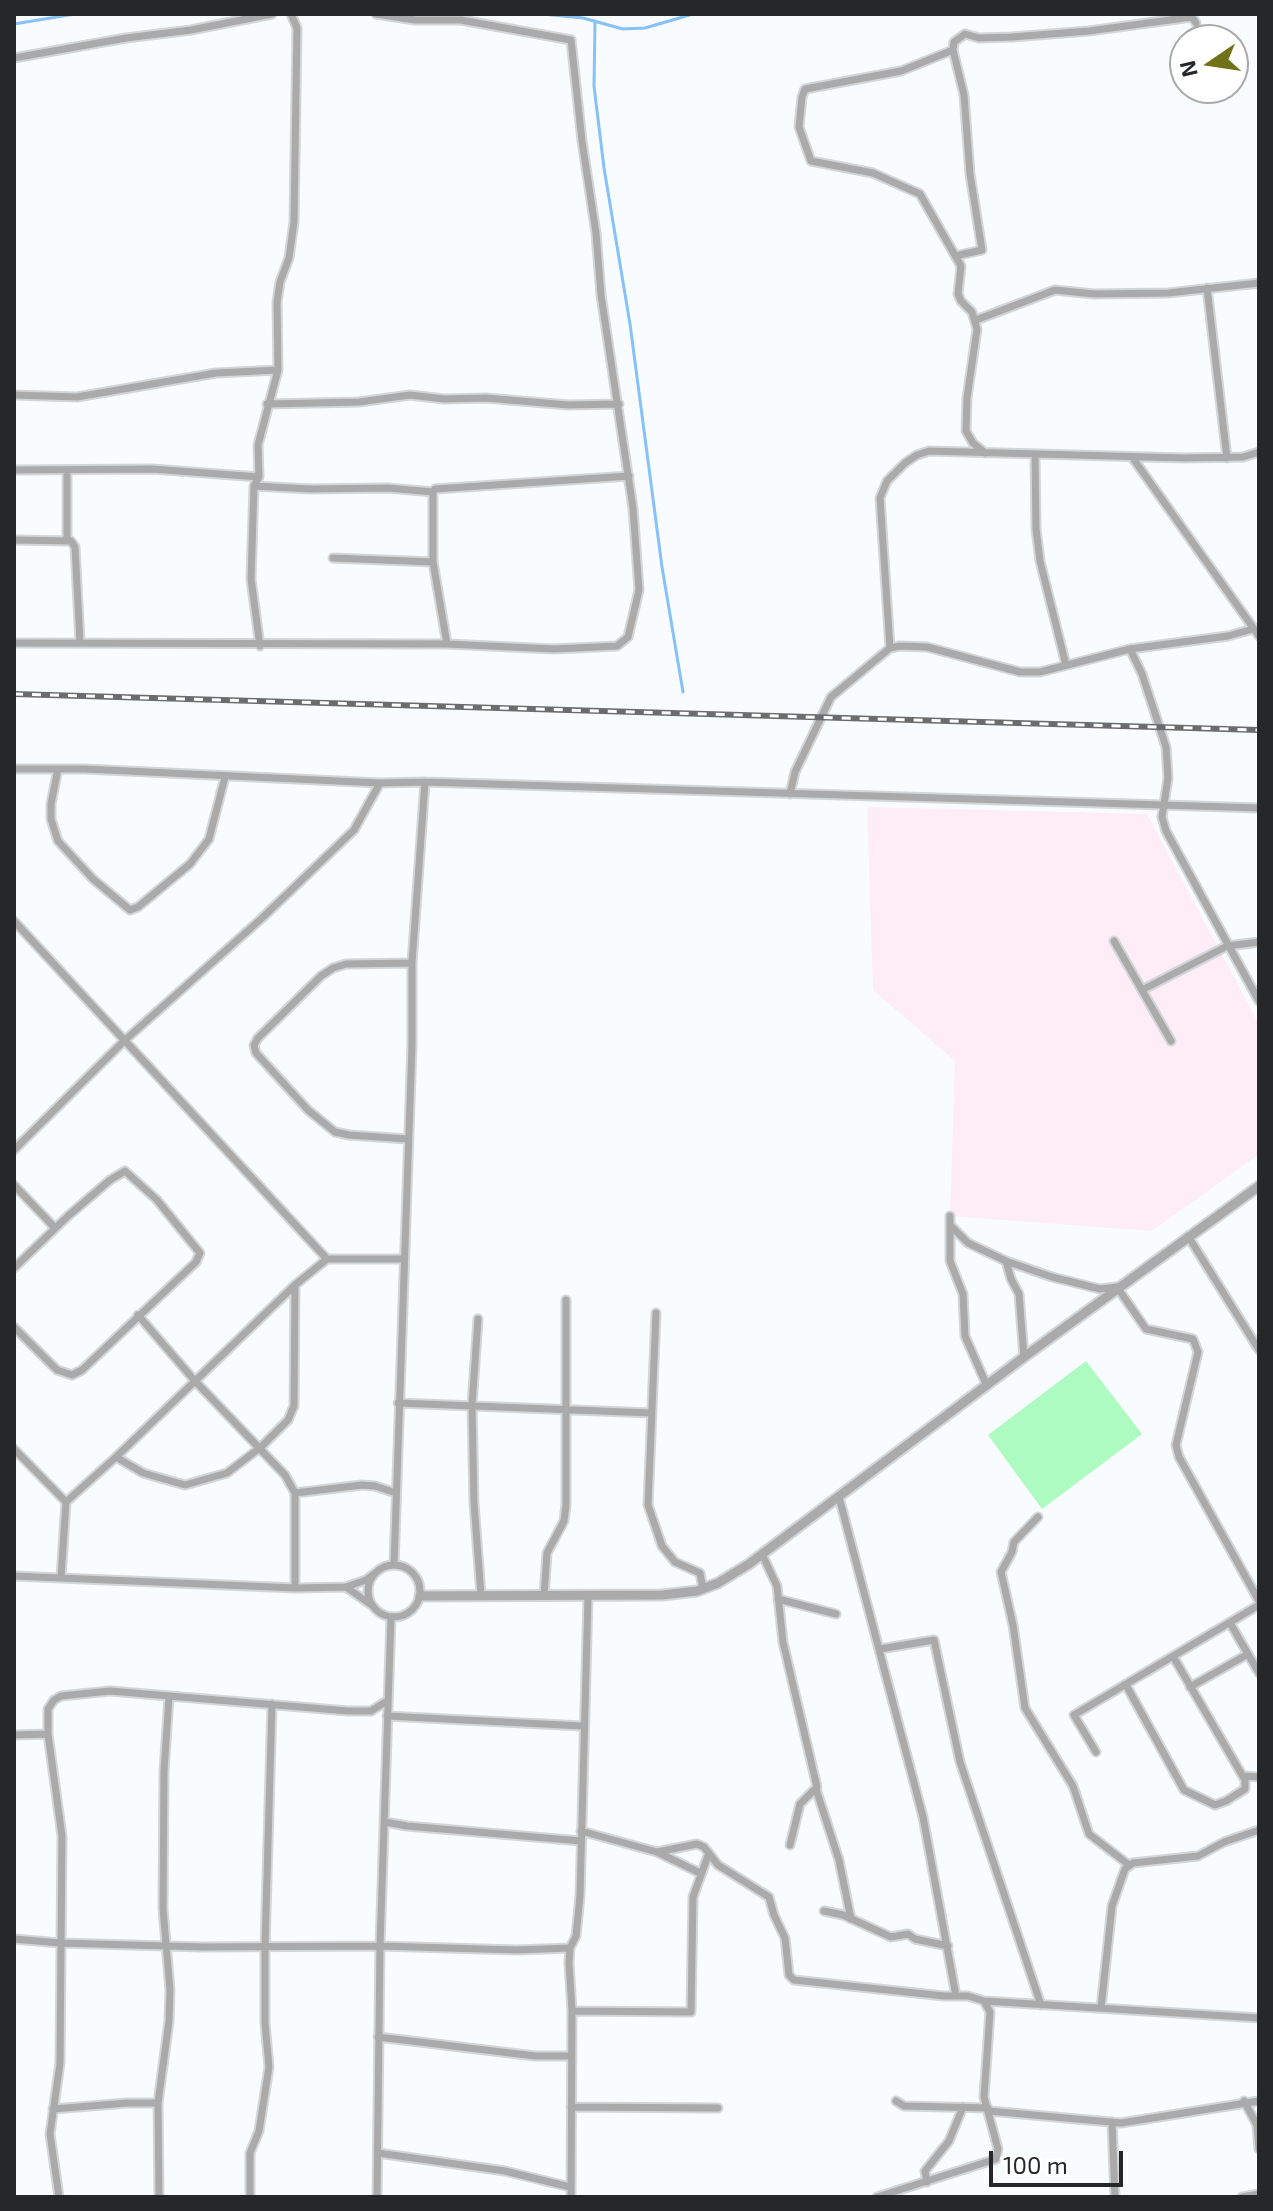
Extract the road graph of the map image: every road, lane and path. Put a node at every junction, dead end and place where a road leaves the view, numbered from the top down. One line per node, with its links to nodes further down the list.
1 (272, 14): 6 (street)
2 (291, 14): 11 (street)
3 (376, 14): 14 (street)
4 (1196, 23): 5 (street)
5 (953, 50): 7 (street); 7 (street)
6 (14, 58)
7 (955, 256): 10 (street)
8 (1259, 283): 9 (street)
9 (1207, 288): 10 (street); 19 (street)
10 (976, 320): 16 (street)
11 (278, 370): 12 (street); 13 (street)
12 (14, 395)
13 (267, 404): 14 (street); 23 (street)
14 (619, 404): 22 (street)
15 (1259, 452): 19 (street)
16 (985, 453): 17 (street); 35 (street)
17 (1035, 454): 18 (street); 37 (street)
18 (1132, 457): 19 (street); 30 (street)
19 (1227, 458)
20 (14, 470): 21 (street)
21 (67, 471): 23 (street); 26 (street)
22 (629, 476): 25 (street); 33 (street)
23 (259, 477): 24 (street)
24 (254, 486): 25 (street); 34 (street)
25 (433, 492): 29 (street)
26 (67, 539): 27 (street); 31 (street)
27 (14, 540)
28 (333, 558): 29 (street)
29 (433, 562): 33 (street)
30 (1256, 632): 36 (street)
31 (80, 642): 32 (street); 34 (street)
32 (14, 643)
33 (447, 644): 34 (street)
34 (260, 646)
35 (890, 648): 37 (street); 43 (street)
36 (1130, 649): 37 (street); 44 (street)
37 (1066, 665)
38 (14, 769): 39 (street)
39 (58, 769): 40 (street); 40 (street)
40 (225, 777): 42 (street)
41 (425, 782): 42 (street); 43 (street); 50 (street)
42 (380, 783): 53 (street)
43 (790, 794): 44 (street)
44 (1166, 804): 45 (street); 49 (street)
45 (1259, 808)
46 (14, 921): 53 (street)
47 (1114, 941): 51 (street)
48 (1259, 942): 49 (street)
49 (1227, 946): 51 (street); 52 (street)
50 (412, 963): 55 (street); 55 (street)
51 (1142, 990): 54 (street)
52 (1259, 1001)
53 (124, 1041): 56 (street); 61 (street)
54 (1171, 1041)
55 (407, 1139): 62 (street)
56 (14, 1150)
57 (14, 1185): 59 (street)
58 (1259, 1186): 60 (street)
59 (55, 1228): 64 (street); 69 (street)
60 (1188, 1236): 66 (street); 72 (street)
61 (327, 1259): 62 (street); 65 (street)
62 (403, 1259): 76 (street)
63 (1006, 1261): 66 (street); 73 (street); 75 (street)
64 (14, 1268)
65 (295, 1285): 74 (street); 80 (street)
66 (1117, 1287): 73 (street); 101 (street)
67 (566, 1300): 78 (street)
68 (656, 1313): 79 (street)
69 (138, 1315): 71 (street); 74 (street)
70 (478, 1319): 77 (street)
71 (14, 1327)
72 (1259, 1350)
73 (1024, 1357): 75 (street)
74 (195, 1381): 80 (street); 82 (street)
75 (987, 1386): 85 (street)
76 (398, 1403): 77 (street); 84 (street)
77 (472, 1405): 78 (street); 96 (street)
78 (564, 1408): 79 (street); 98 (street)
79 (651, 1413): 95 (street)
80 (261, 1447): 82 (street); 83 (street)
81 (14, 1449): 86 (street)
82 (116, 1457): 86 (street)
83 (295, 1493): 84 (street); 94 (street)
84 (396, 1493): 89 (street)
85 (839, 1497): 88 (street); 106 (street)
86 (66, 1502): 92 (street)
87 (1038, 1517): 131 (street)
88 (762, 1554): 95 (street); 100 (street)
89 (394, 1565): 90 (street); 97 (street)
90 (374, 1574): 93 (street); 102 (street)
91 (14, 1576): 92 (street)
92 (61, 1578): 94 (street)
93 (346, 1587): 94 (street); 102 (street)
94 (295, 1588)
95 (703, 1589): 99 (street)
96 (481, 1595): 97 (street); 98 (street)
97 (420, 1596): 104 (street)
98 (544, 1596): 99 (street)
99 (588, 1597): 117 (street)
100 (778, 1599): 103 (street); 123 (street)
101 (1259, 1603): 105 (street)
102 (372, 1605): 104 (street)
103 (836, 1614)
104 (391, 1617): 113 (street)
105 (1230, 1623): 107 (street); 108 (street)
106 (880, 1649): 138 (street); 144 (street)
107 (1248, 1654): 109 (street); 111 (street)
108 (1174, 1658): 110 (street); 111 (street)
109 (1259, 1673)
110 (1126, 1685): 120 (street); 121 (street)
111 (1190, 1687): 121 (street)
112 (169, 1697): 114 (street); 118 (street); 139 (street)
113 (387, 1701): 115 (street); 116 (street)
114 (272, 1704): 115 (street); 140 (street)
115 (371, 1711): 116 (street)
116 (386, 1718): 117 (street); 124 (street)
117 (582, 1726): 126 (street)
118 (48, 1734): 119 (street); 136 (street)
119 (14, 1735)
120 (1096, 1752)
121 (1243, 1776): 122 (street)
122 (1259, 1777)
123 (816, 1789): 128 (street); 134 (street)
124 (385, 1822): 127 (street); 137 (street)
125 (1259, 1830): 131 (street)
126 (581, 1831): 127 (street); 129 (street)
127 (581, 1841): 141 (street)
128 (790, 1845)
129 (657, 1852): 130 (street); 132 (street)
130 (709, 1853): 132 (street); 142 (street)
131 (1129, 1865): 145 (street)
132 (700, 1873): 146 (street)
133 (824, 1911): 134 (street)
134 (851, 1919): 138 (street)
135 (14, 1939): 136 (street)
136 (60, 1943): 139 (street); 157 (street)
137 (380, 1946): 140 (street); 141 (street); 148 (street)
138 (948, 1946): 142 (street)
139 (165, 1947): 140 (street); 153 (street)
140 (265, 1947): 167 (street)
141 (570, 1948): 146 (street)
142 (956, 1996): 143 (street)
143 (984, 2001): 144 (street); 158 (street)
144 (1041, 2005): 145 (street)
145 (1101, 2008): 147 (street)
146 (572, 2011): 149 (street)
147 (1259, 2018)
148 (378, 2037): 149 (street); 161 (street)
149 (570, 2056): 154 (street)
150 (896, 2101): 155 (street)
151 (1244, 2101): 152 (street); 159 (street); 160 (street)
152 (1259, 2101)
153 (158, 2103): 157 (street); 166 (street)
154 (571, 2107): 156 (street); 163 (street)
155 (963, 2107): 158 (street); 162 (street)
156 (718, 2108)
157 (53, 2109): 165 (street)
158 (988, 2109): 159 (street); 162 (street)
159 (1112, 2122): 171 (street)
160 (1259, 2149)
161 (378, 2153): 163 (street); 168 (street)
162 (927, 2182): 170 (street)
163 (570, 2187): 169 (street)
164 (1256, 2193): 172 (street)
165 (59, 2197)
166 (159, 2197)
167 (250, 2197)
168 (377, 2197)
169 (571, 2197)
170 (877, 2197)
171 (1115, 2197)
172 (1242, 2197)

